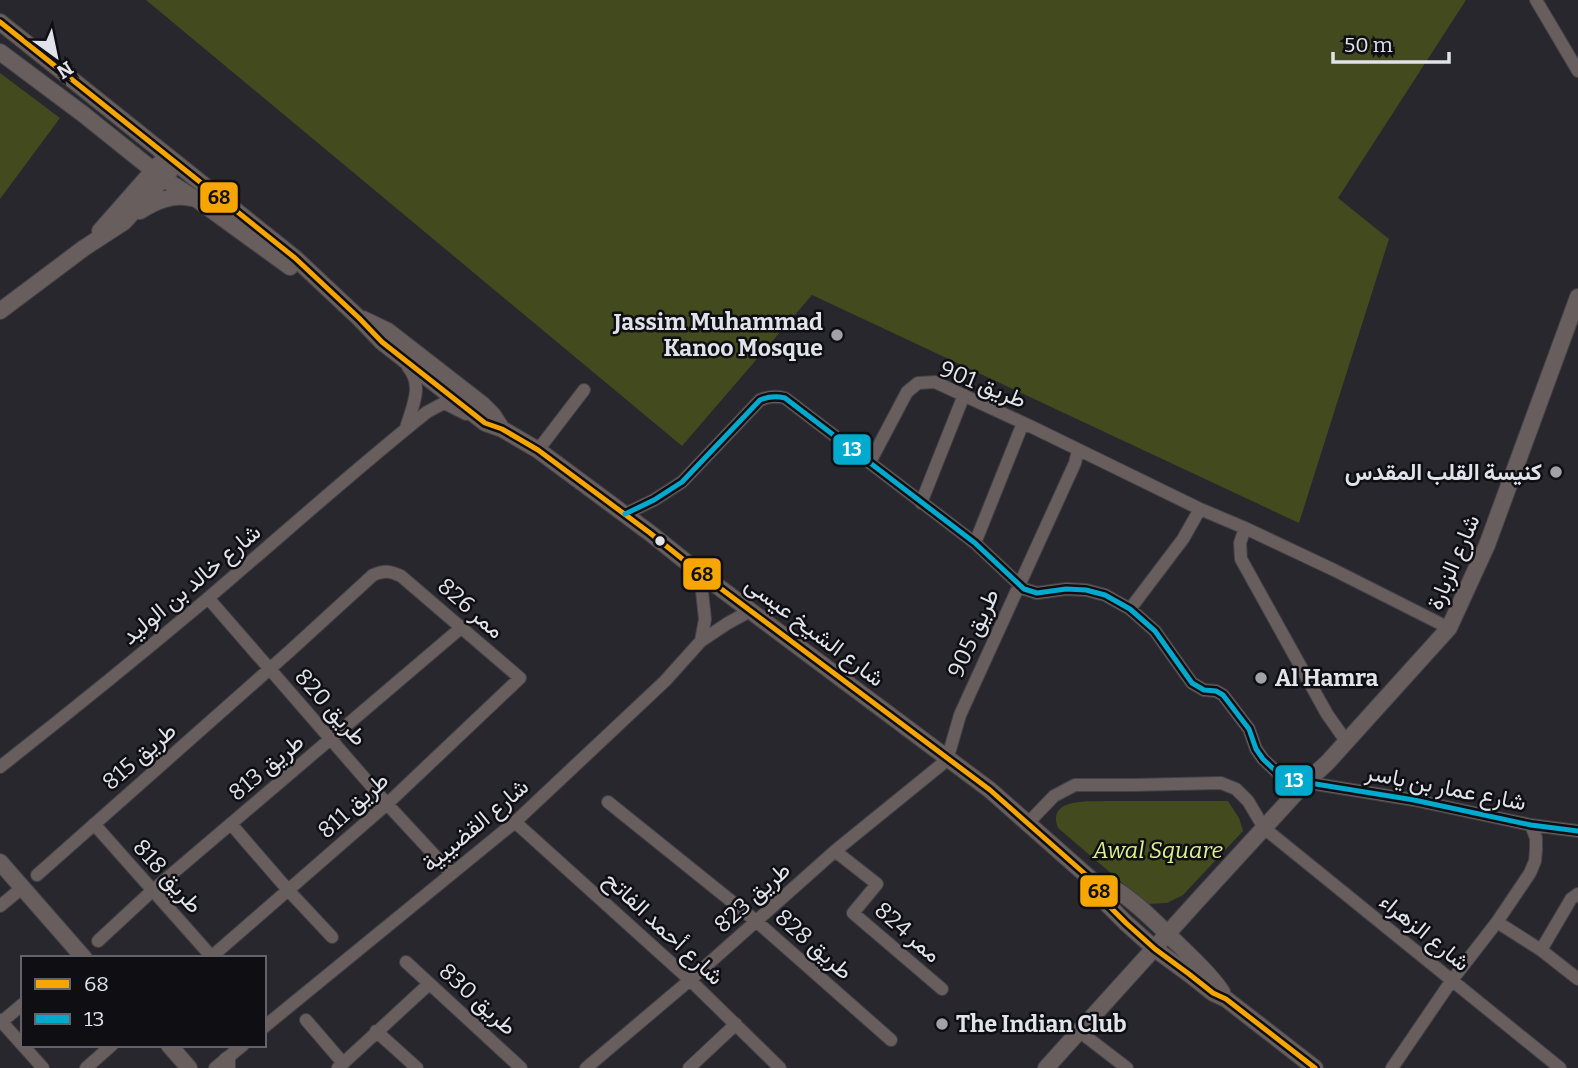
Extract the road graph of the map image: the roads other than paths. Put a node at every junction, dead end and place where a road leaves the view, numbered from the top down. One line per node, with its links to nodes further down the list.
1 (1536, 0): 4 (street)
2 (0, 22): 5 (street, شارع الشيخ عيسى)
3 (0, 52): 6 (street, شارع الشيخ عيسى)
4 (1578, 71)
5 (172, 161): 6 (street); 10 (street, شارع الشيخ عيسى)
6 (158, 174): 7 (street, شارع الشيخ عيسى); 8 (street); 9 (street)
7 (199, 201): 8 (street); 10 (street, شارع الشيخ عيسى)
8 (124, 222): 9 (street)
9 (84, 248): 12 (street)
10 (320, 281): 13 (street, شارع الشيخ عيسى)
11 (1578, 297): 35 (street, شارع الزبارة)
12 (0, 311)
13 (359, 318): 14 (street, شارع الشيخ عيسى); 20 (street, شارع الشيخ عيسى)
14 (398, 355): 17 (street, شارع الشيخ عيسى); 19 (street)
15 (584, 390): 21 (street)
16 (964, 395): 18 (street, طريق 901); 23 (street, طريق 901); 24 (street)
17 (485, 423): 19 (street, شارع خالد بن الوليد); 20 (street, شارع الشيخ عيسى)
18 (1023, 423): 22 (street, طريق 901); 28 (street)
19 (406, 429): 31 (street, شارع خالد بن الوليد)
20 (502, 429): 21 (street, شارع الشيخ عيسى)
21 (538, 450): 26 (street, شارع الشيخ عيسى)
22 (1078, 450): 25 (street, طريق 901); 30 (street, طريق 905)
23 (870, 462): 24 (street); 26 (street)
24 (921, 503): 28 (street)
25 (1200, 509): 27 (street, طريق 901); 32 (street)
26 (625, 514): 29 (street, شارع الشيخ عيسى)
27 (1245, 528): 35 (street, طريق 901); 40 (street)
28 (975, 543): 30 (street)
29 (700, 573): 33 (street, شارع الشيخ عيسى); 36 (street)
30 (1018, 585): 32 (street, شارع عمار بن ياسر); 41 (street, طريق 905)
31 (208, 598): 37 (street, طريق 820); 42 (street, شارع خالد بن الوليد)
32 (1130, 609): 43 (street, شارع عمار بن ياسر)
33 (750, 611): 36 (street, شارع القضيبية); 41 (street, شارع الشيخ عيسى)
34 (462, 628): 37 (street, ممر 826); 38 (street, ممر 826); 39 (street, طريق 813)
35 (1449, 628): 40 (street, شارع الزبارة)
36 (701, 641): 46 (street, شارع القضيبية)
37 (270, 670): 39 (street, طريق 820); 48 (street, طريق 815)
38 (520, 678): 45 (street, طريق 811)
39 (332, 739): 45 (street, طريق 820); 49 (street, طريق 813)
40 (1346, 741): 43 (street, شارع الزبارة)
41 (947, 760): 47 (street, شارع الشيخ عيسى); 53 (street, طريق 823)
42 (0, 767)
43 (1306, 782): 50 (street, شارع عمار بن ياسر); 51 (street, شارع الزبارة)
44 (608, 802): 63 (street, طريق 828)
45 (387, 804): 55 (street, طريق 820); 60 (street, طريق 811)
46 (515, 821): 55 (street, شارع القضيبية); 75 (street, شارع أحمد الفاتح)
47 (1028, 823): 51 (street); 57 (street, شارع الشيخ عيسى)
48 (94, 824): 56 (street, طريق 815); 59 (street, طريق 818)
49 (231, 824): 59 (street, طريق 813); 60 (street)
50 (1531, 825): 52 (street, شارع عمار بن ياسر); 64 (street)
51 (1264, 828): 65 (street, شارع الزبارة); 76 (street, شارع الزهراء)
52 (1578, 831)
53 (835, 851): 63 (street, طريق 823); 78 (street, ممر 824)
54 (0, 862): 58 (street)
55 (451, 873): 84 (street, شارع القضيبية)
56 (37, 875)
57 (1093, 881): 65 (street, شارع الشيخ عيسى); 68 (street, شارع الشيخ عيسى)
58 (22, 888): 62 (street); 70 (street)
59 (153, 890): 67 (street, طريق 813); 71 (street, طريق 818)
60 (288, 890): 66 (street); 72 (street, طريق 811)
61 (1578, 894): 69 (street)
62 (0, 906)
63 (756, 921): 75 (street, طريق 823); 87 (street, طريق 828)
64 (1497, 922): 69 (street); 76 (street)
65 (1168, 934): 68 (street, شارع الزبارة); 79 (street, شارع الشيخ عيسى)
66 (332, 937)
67 (98, 941)
68 (1155, 949): 79 (street, شارع الشيخ عيسى); 86 (street)
69 (1541, 950): 74 (street)
70 (80, 956)
71 (210, 956)
72 (212, 956)
73 (405, 962): 77 (street, طريق 830)
74 (1578, 979)
75 (690, 980): 83 (street, شارع أحمد الفاتح); 102 (street, طريق 823)
76 (1452, 980): 108 (street); 109 (street, شارع الزهراء)
77 (429, 984): 85 (street); 101 (street, طريق 830)
78 (942, 989)
79 (1226, 999): 107 (street, شارع الشيخ عيسى)
80 (21, 1006): 82 (street)
81 (306, 1020): 95 (street)
82 (0, 1022): 88 (street)
83 (736, 1024): 103 (street); 104 (street, شارع أحمد الفاتح)
84 (266, 1025)
85 (376, 1031): 95 (street); 100 (street)
86 (1080, 1032): 105 (street); 106 (street)
87 (891, 1040)
88 (21, 1044)
89 (23, 1047): 96 (street)
90 (110, 1047): 97 (street)
91 (159, 1047): 98 (street)
92 (171, 1047): 99 (street)
93 (241, 1047): 94 (street)
94 (223, 1065)
95 (340, 1065)
96 (43, 1068)
97 (86, 1068)
98 (176, 1068)
99 (189, 1068)
100 (417, 1068)
101 (521, 1068)
102 (586, 1068)
103 (689, 1068)
104 (780, 1068)
105 (1046, 1068)
106 (1128, 1068)
107 (1315, 1068)
108 (1392, 1068)
109 (1560, 1068)

